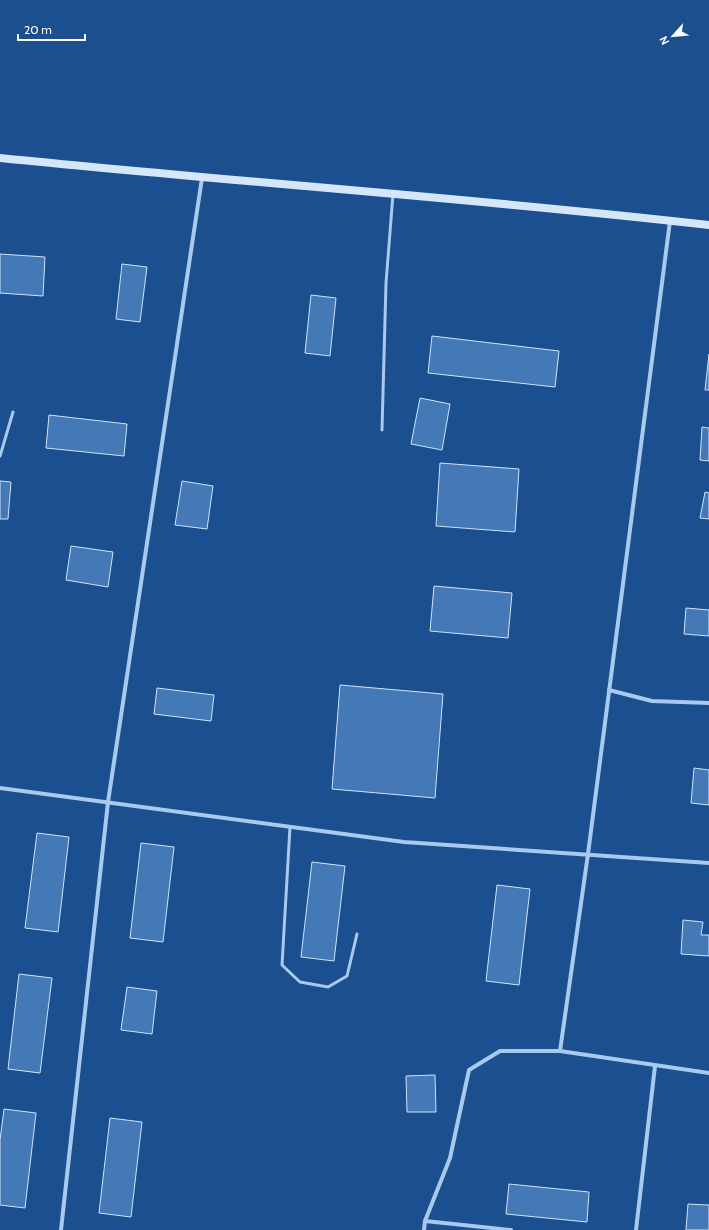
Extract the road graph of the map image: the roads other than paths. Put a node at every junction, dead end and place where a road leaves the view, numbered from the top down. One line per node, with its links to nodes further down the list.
1 (0, 158): 2 (main road)
2 (202, 178): 3 (main road); 12 (street)
3 (393, 192): 4 (main road); 7 (lane)
4 (670, 220): 5 (main road); 9 (street)
5 (709, 225)
6 (13, 412): 8 (lane)
7 (382, 430)
8 (0, 456)
9 (609, 690): 10 (street); 14 (street)
10 (709, 703)
11 (0, 788): 12 (street)
12 (108, 802): 13 (street); 21 (street)
13 (290, 827): 14 (street); 16 (lane)
14 (588, 854): 15 (street); 17 (street)
15 (709, 863)
16 (357, 934)
17 (560, 1051): 18 (street); 20 (street)
18 (655, 1066): 19 (street); 24 (street)
19 (709, 1073)
20 (425, 1221): 22 (street); 23 (street)
21 (61, 1230)
22 (424, 1230)
23 (511, 1230)
24 (636, 1230)

